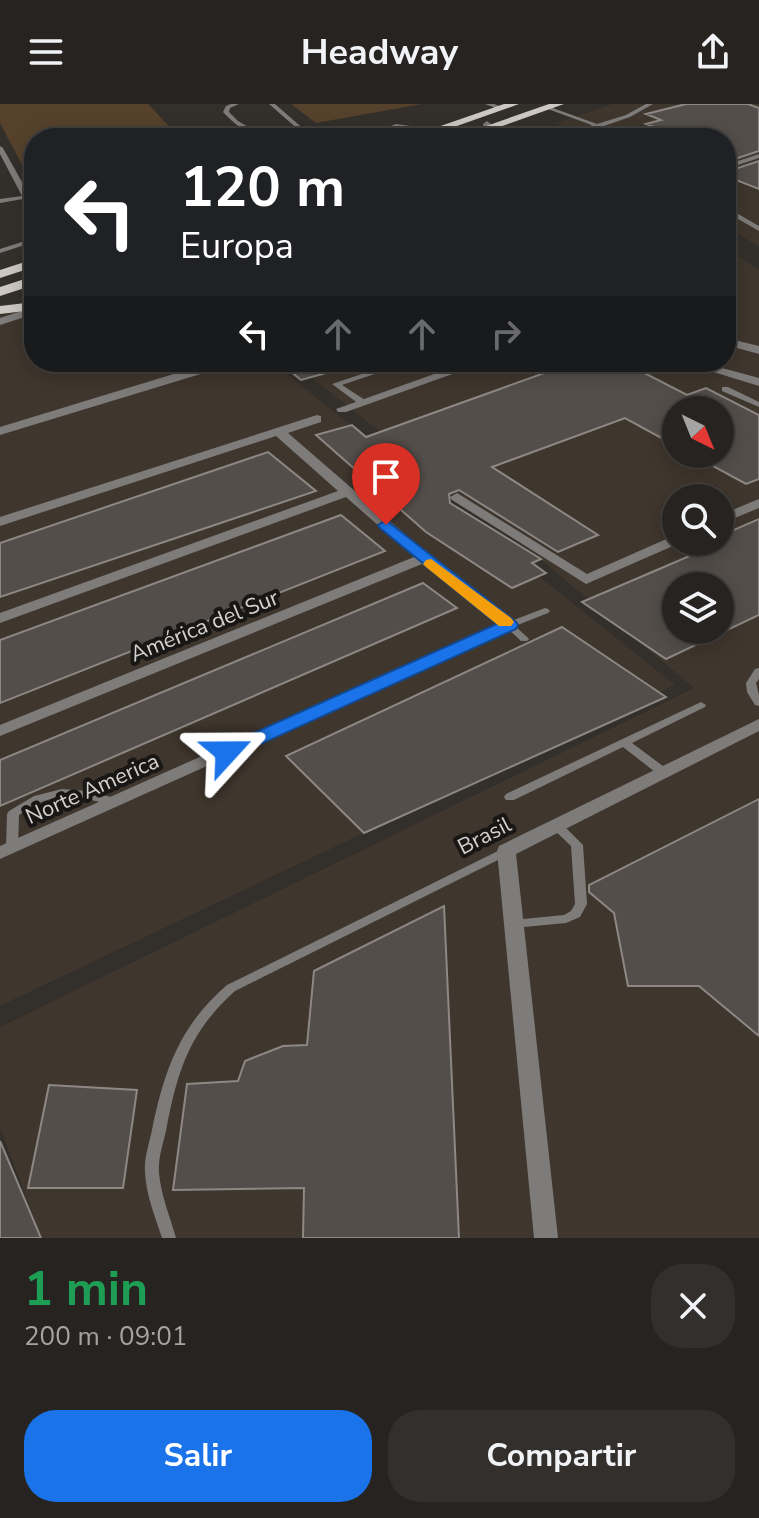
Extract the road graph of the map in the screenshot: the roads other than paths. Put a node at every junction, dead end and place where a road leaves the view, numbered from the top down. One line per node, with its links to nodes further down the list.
1 (236, 104): 9 (lane)
2 (272, 104): 10 (lane)
3 (488, 104): 7 (lane)
4 (514, 104): 7 (main road); 12 (main road)
5 (650, 104): 8 (lane)
6 (554, 106): 8 (lane); 13 (main road)
7 (501, 108): 11 (main road)
8 (597, 126): 14 (lane)
9 (245, 128)
10 (300, 128)
11 (441, 128)
12 (493, 128)
13 (494, 128)
14 (600, 128)
15 (0, 148): 18 (lane)
16 (759, 156): 17 (lane)
17 (736, 164)
18 (24, 193)
19 (24, 197): 20 (lane)
20 (0, 201)
21 (736, 215): 22 (lane)
22 (759, 229)
23 (24, 243): 24 (lane)
24 (0, 251)
25 (24, 266): 26 (main road)
26 (0, 274)
27 (24, 284): 28 (main road)
28 (0, 292)
29 (24, 309): 30 (main road)
30 (0, 310)
31 (24, 312): 32 (street)
32 (0, 322)
33 (736, 344): 34 (street)
34 (759, 350)
35 (193, 372): 45 (street)
36 (374, 372): 41 (lane)
37 (449, 372): 41 (street)
38 (723, 372): 39 (street)
39 (759, 382)
40 (725, 389): 42 (lane)
41 (362, 402): 43 (street)
42 (759, 405)
43 (342, 409)
44 (317, 419): 46 (street)
45 (0, 431)
46 (278, 431): 47 (street); 51 (street)
47 (347, 492): 53 (street); 55 (street)
48 (457, 497): 52 (street)
49 (759, 503): 50 (street)
50 (734, 514)
51 (0, 522)
52 (662, 546)
53 (424, 558): 56 (street); 62 (street, América del Sur)
54 (545, 611): 56 (lane)
55 (0, 618)
56 (509, 625): 57 (lane); 66 (street, Norte America)
57 (524, 639)
58 (759, 671): 59 (lane)
59 (759, 703)
60 (701, 705): 63 (lane)
61 (759, 724): 64 (street, Brasil)
62 (0, 731)
63 (624, 742): 64 (lane); 65 (lane)
64 (663, 772): 67 (street, Brasil)
65 (510, 797)
66 (115, 802): 68 (street, Norte America); 68 (lane)
67 (556, 825): 69 (street, Brasil); 70 (lane)
68 (6, 851)
69 (506, 851): 70 (street); 71 (lane, Brasil)
70 (513, 924): 72 (street)
71 (169, 1238)
72 (546, 1238)

